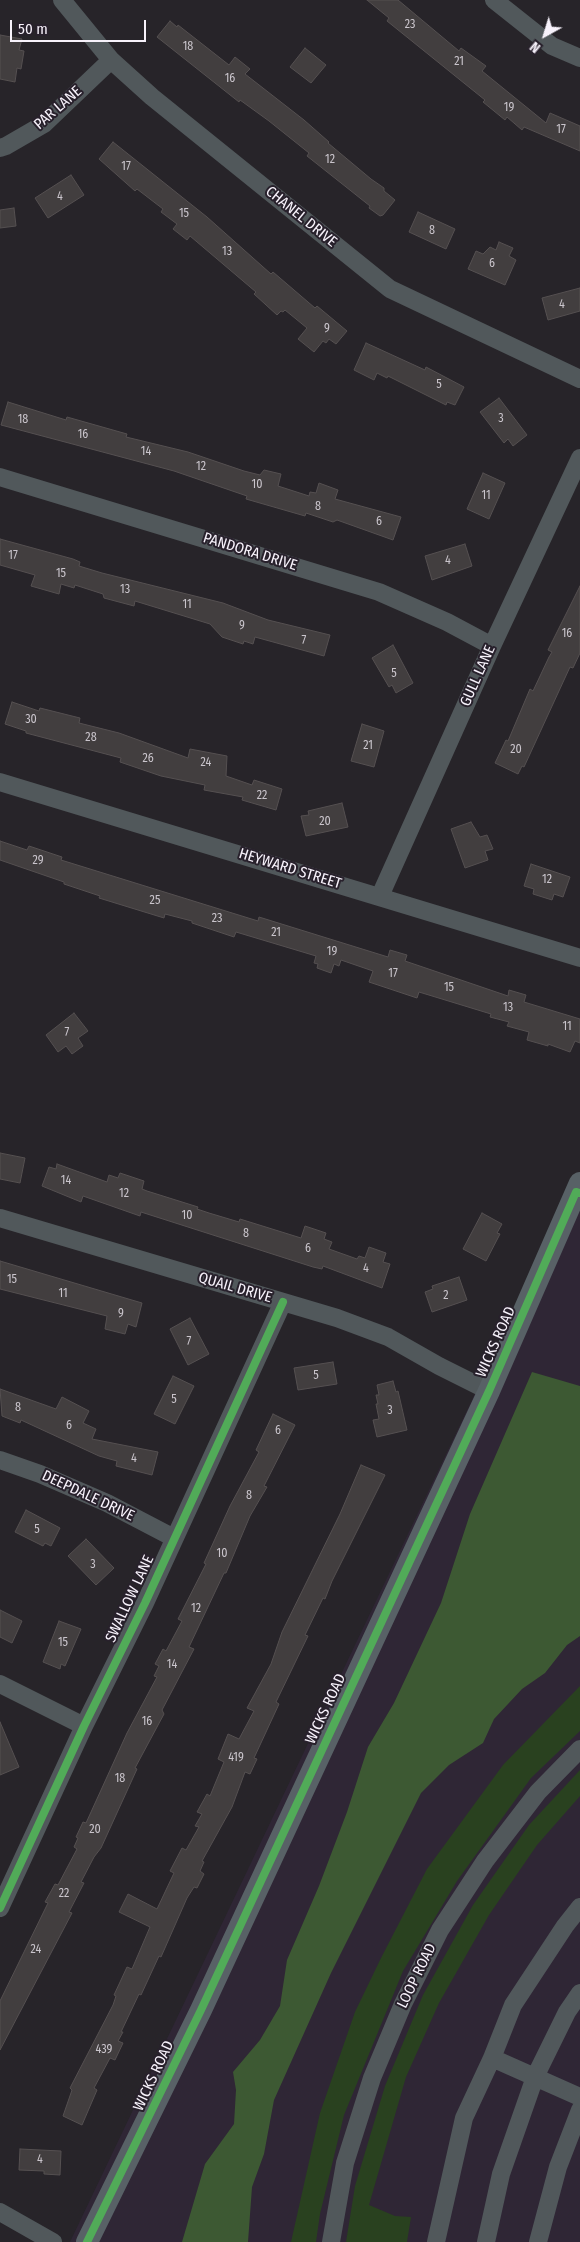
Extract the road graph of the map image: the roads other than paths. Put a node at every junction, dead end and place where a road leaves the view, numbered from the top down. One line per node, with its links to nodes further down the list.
1 (62, 0): 4 (street, CHANEL DRIVE)
2 (494, 0): 3 (street)
3 (580, 58)
4 (111, 60): 5 (street, PAR LANE); 6 (street, CHANEL DRIVE)
5 (0, 148)
6 (580, 378)
7 (580, 458): 9 (street, GULL LANE)
8 (0, 477): 9 (street, PANDORA DRIVE)
9 (492, 646): 11 (street, GULL LANE)
10 (0, 782): 11 (street, HEYWARD STREET)
11 (380, 896): 12 (street, HEYWARD STREET)
12 (580, 958)
13 (579, 1189): 16 (main road, WICKS ROAD)
14 (0, 1218): 15 (street, QUAIL DRIVE)
15 (283, 1302): 16 (street, QUAIL DRIVE); 18 (street, SWALLOW LANE)
16 (489, 1391): 31 (main road, WICKS ROAD)
17 (0, 1460): 18 (street, DEEPDALE DRIVE)
18 (174, 1538): 20 (street, SWALLOW LANE)
19 (0, 1684): 20 (street)
20 (84, 1726): 23 (street, SWALLOW LANE)
21 (580, 1749): 32 (street, LOOP ROAD)
22 (580, 1907): 25 (street)
23 (0, 1908)
24 (580, 1993): 26 (street)
25 (492, 2058): 26 (street); 33 (street)
26 (534, 2077): 27 (street); 34 (street)
27 (580, 2097)
28 (580, 2110): 35 (street)
29 (0, 2212): 30 (street)
30 (53, 2242)
31 (87, 2242)
32 (331, 2242)
33 (436, 2242)
34 (486, 2242)
35 (538, 2242)

